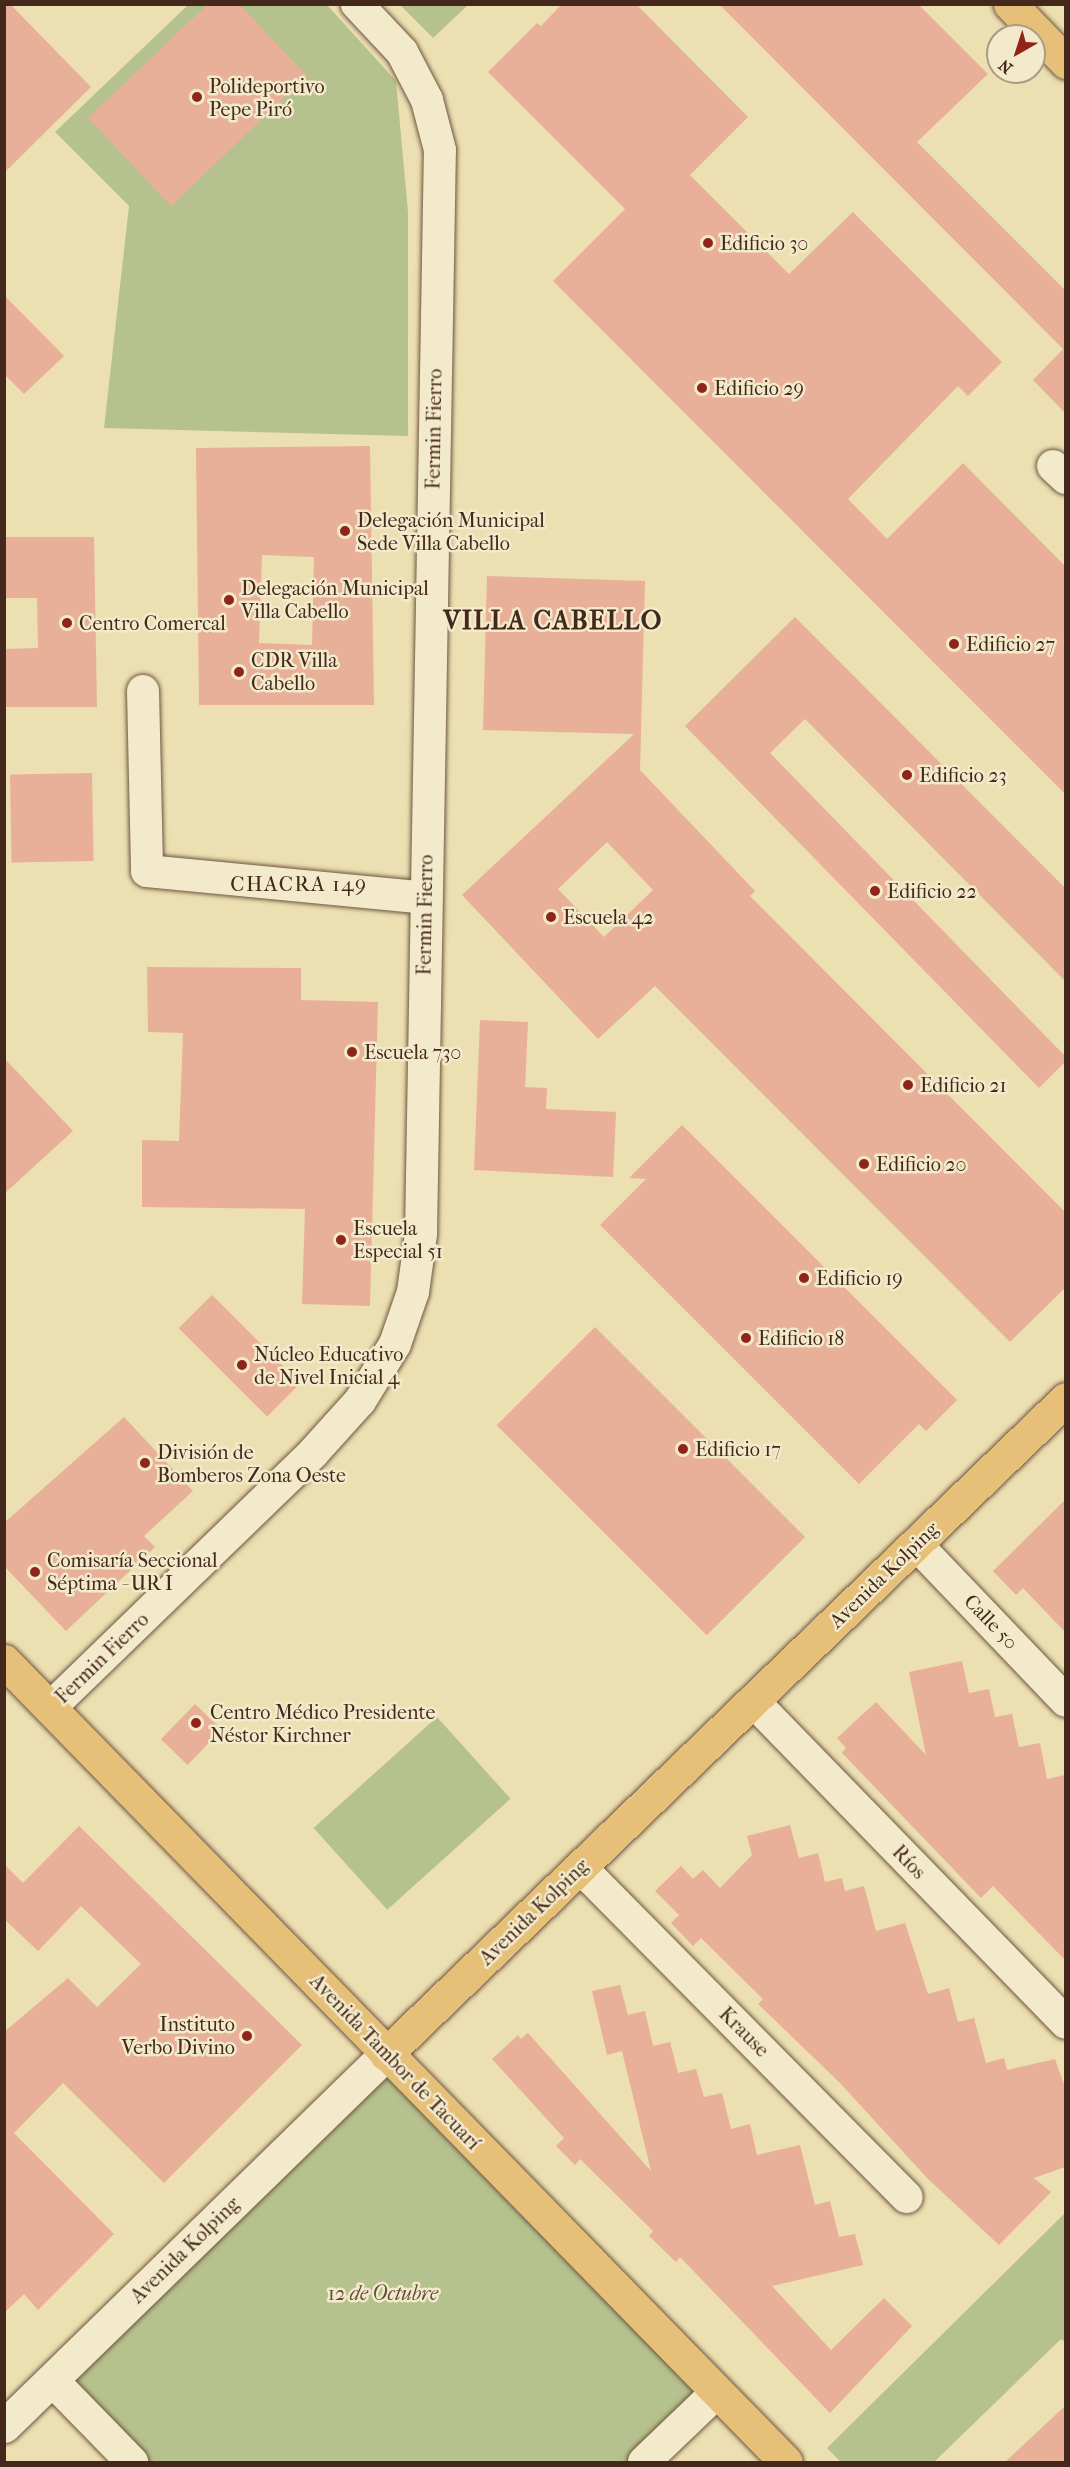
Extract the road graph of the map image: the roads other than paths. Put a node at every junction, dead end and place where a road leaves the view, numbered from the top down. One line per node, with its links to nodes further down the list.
1 (357, 4): 5 (street, Fermin Fierro)
2 (1010, 4): 3 (main road)
3 (1065, 62)
4 (143, 691): 5 (street)
5 (425, 897): 11 (street, Fermin Fierro)
6 (1065, 1399): 7 (main road, Avenida Kolping)
7 (916, 1544): 9 (main road, Avenida Kolping); 10 (street, Calle 50)
8 (4, 1661): 11 (main road, Avenida Tambor de Tacuarí)
9 (753, 1701): 12 (main road, Avenida Kolping); 13 (street, Ríos)
10 (1065, 1701)
11 (50, 1708): 14 (main road, Avenida Tambor de Tacuarí)
12 (581, 1868): 14 (main road, Avenida Kolping); 15 (street, Krause)
13 (1065, 2023)
14 (386, 2054): 16 (main road, Avenida Kolping); 17 (main road, Avenida Tambor de Tacuarí)
15 (907, 2197)
16 (52, 2380): 18 (main road, Avenida Kolping); 19 (street)
17 (717, 2392): 20 (street); 21 (main road, Avenida Tambor de Tacuarí)
18 (4, 2426)
19 (132, 2463)
20 (644, 2463)
21 (786, 2463)

